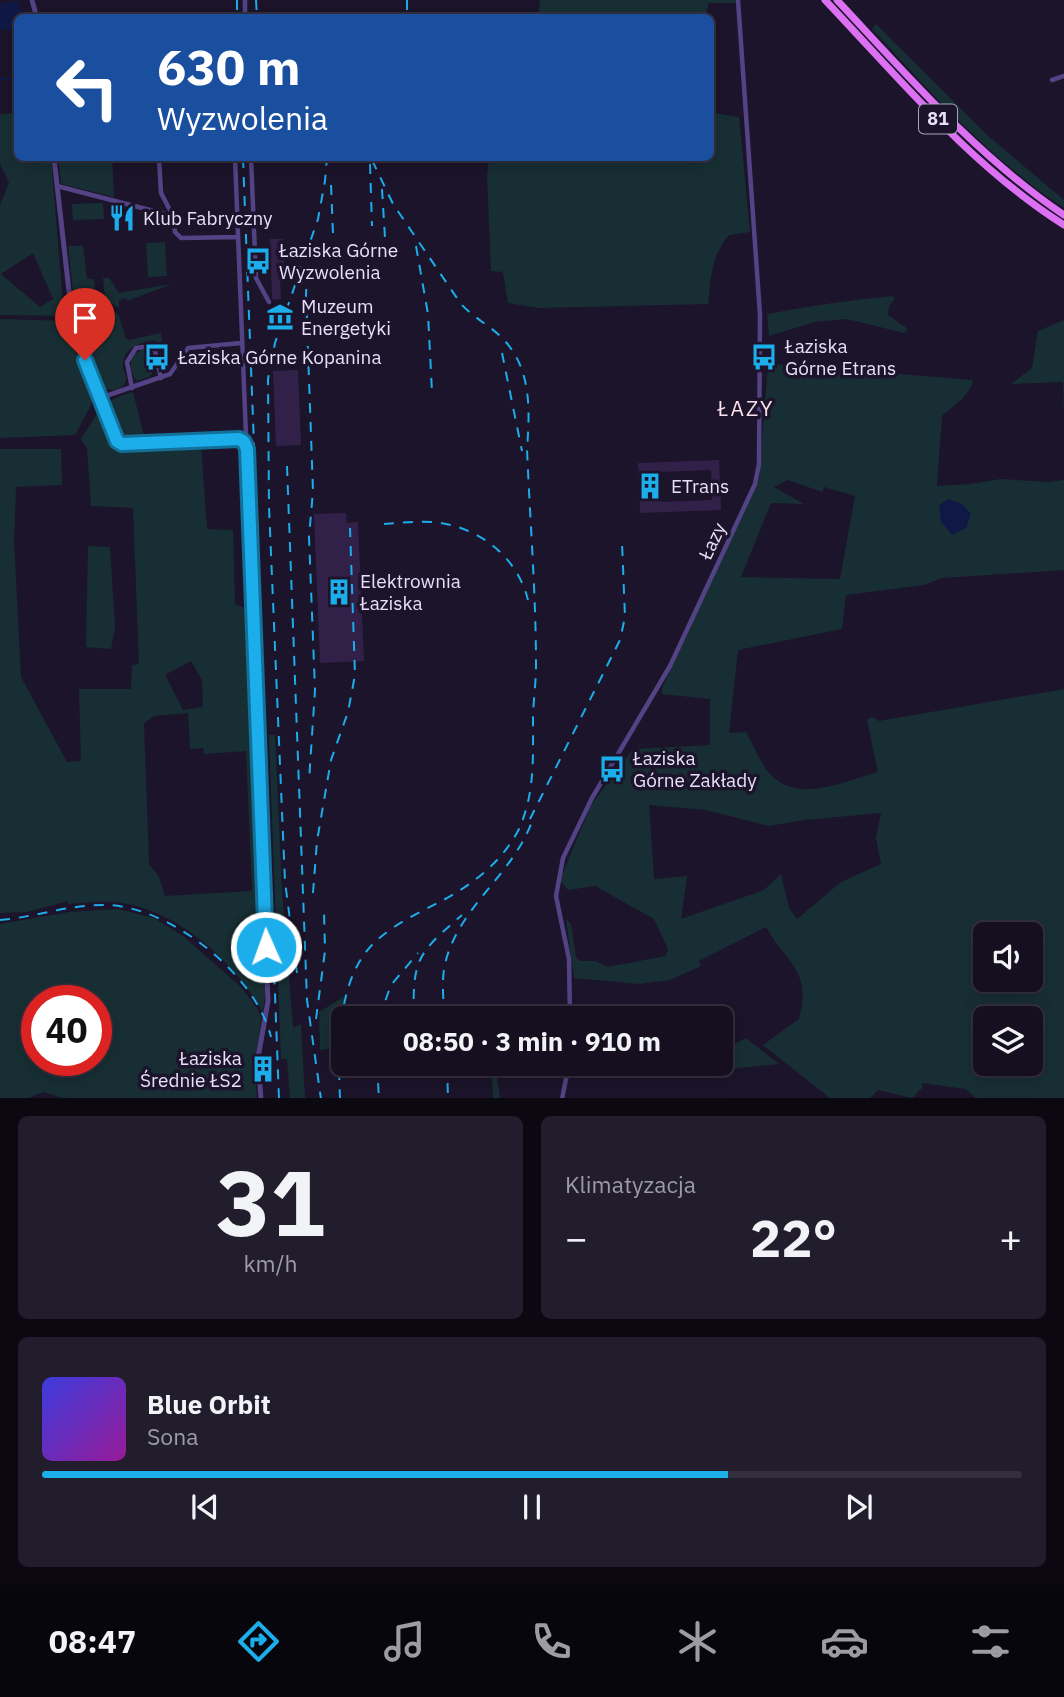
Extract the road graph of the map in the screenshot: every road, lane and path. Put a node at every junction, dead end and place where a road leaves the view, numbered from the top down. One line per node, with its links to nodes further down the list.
1 (738, 0): 21 (street, Łazy)
2 (825, 0): 13 (main road, 81)
3 (837, 0): 11 (main road, 81)
4 (1064, 76): 5 (street)
5 (1052, 80)
6 (54, 161): 10 (street)
7 (159, 161): 12 (street)
8 (234, 161): 14 (street)
9 (251, 161): 15 (street)
10 (57, 187): 12 (street); 19 (street)
11 (1064, 215)
12 (173, 216): 14 (street)
13 (1064, 225)
14 (238, 237): 16 (street)
15 (269, 302)
16 (241, 343): 17 (street); 20 (street)
17 (161, 378): 18 (street); 18 (street)
18 (132, 388): 19 (street)
19 (100, 398): 20 (street)
20 (244, 442): 23 (street)
21 (570, 1006)
22 (567, 1076): 24 (street)
23 (261, 1098)
24 (562, 1098)

